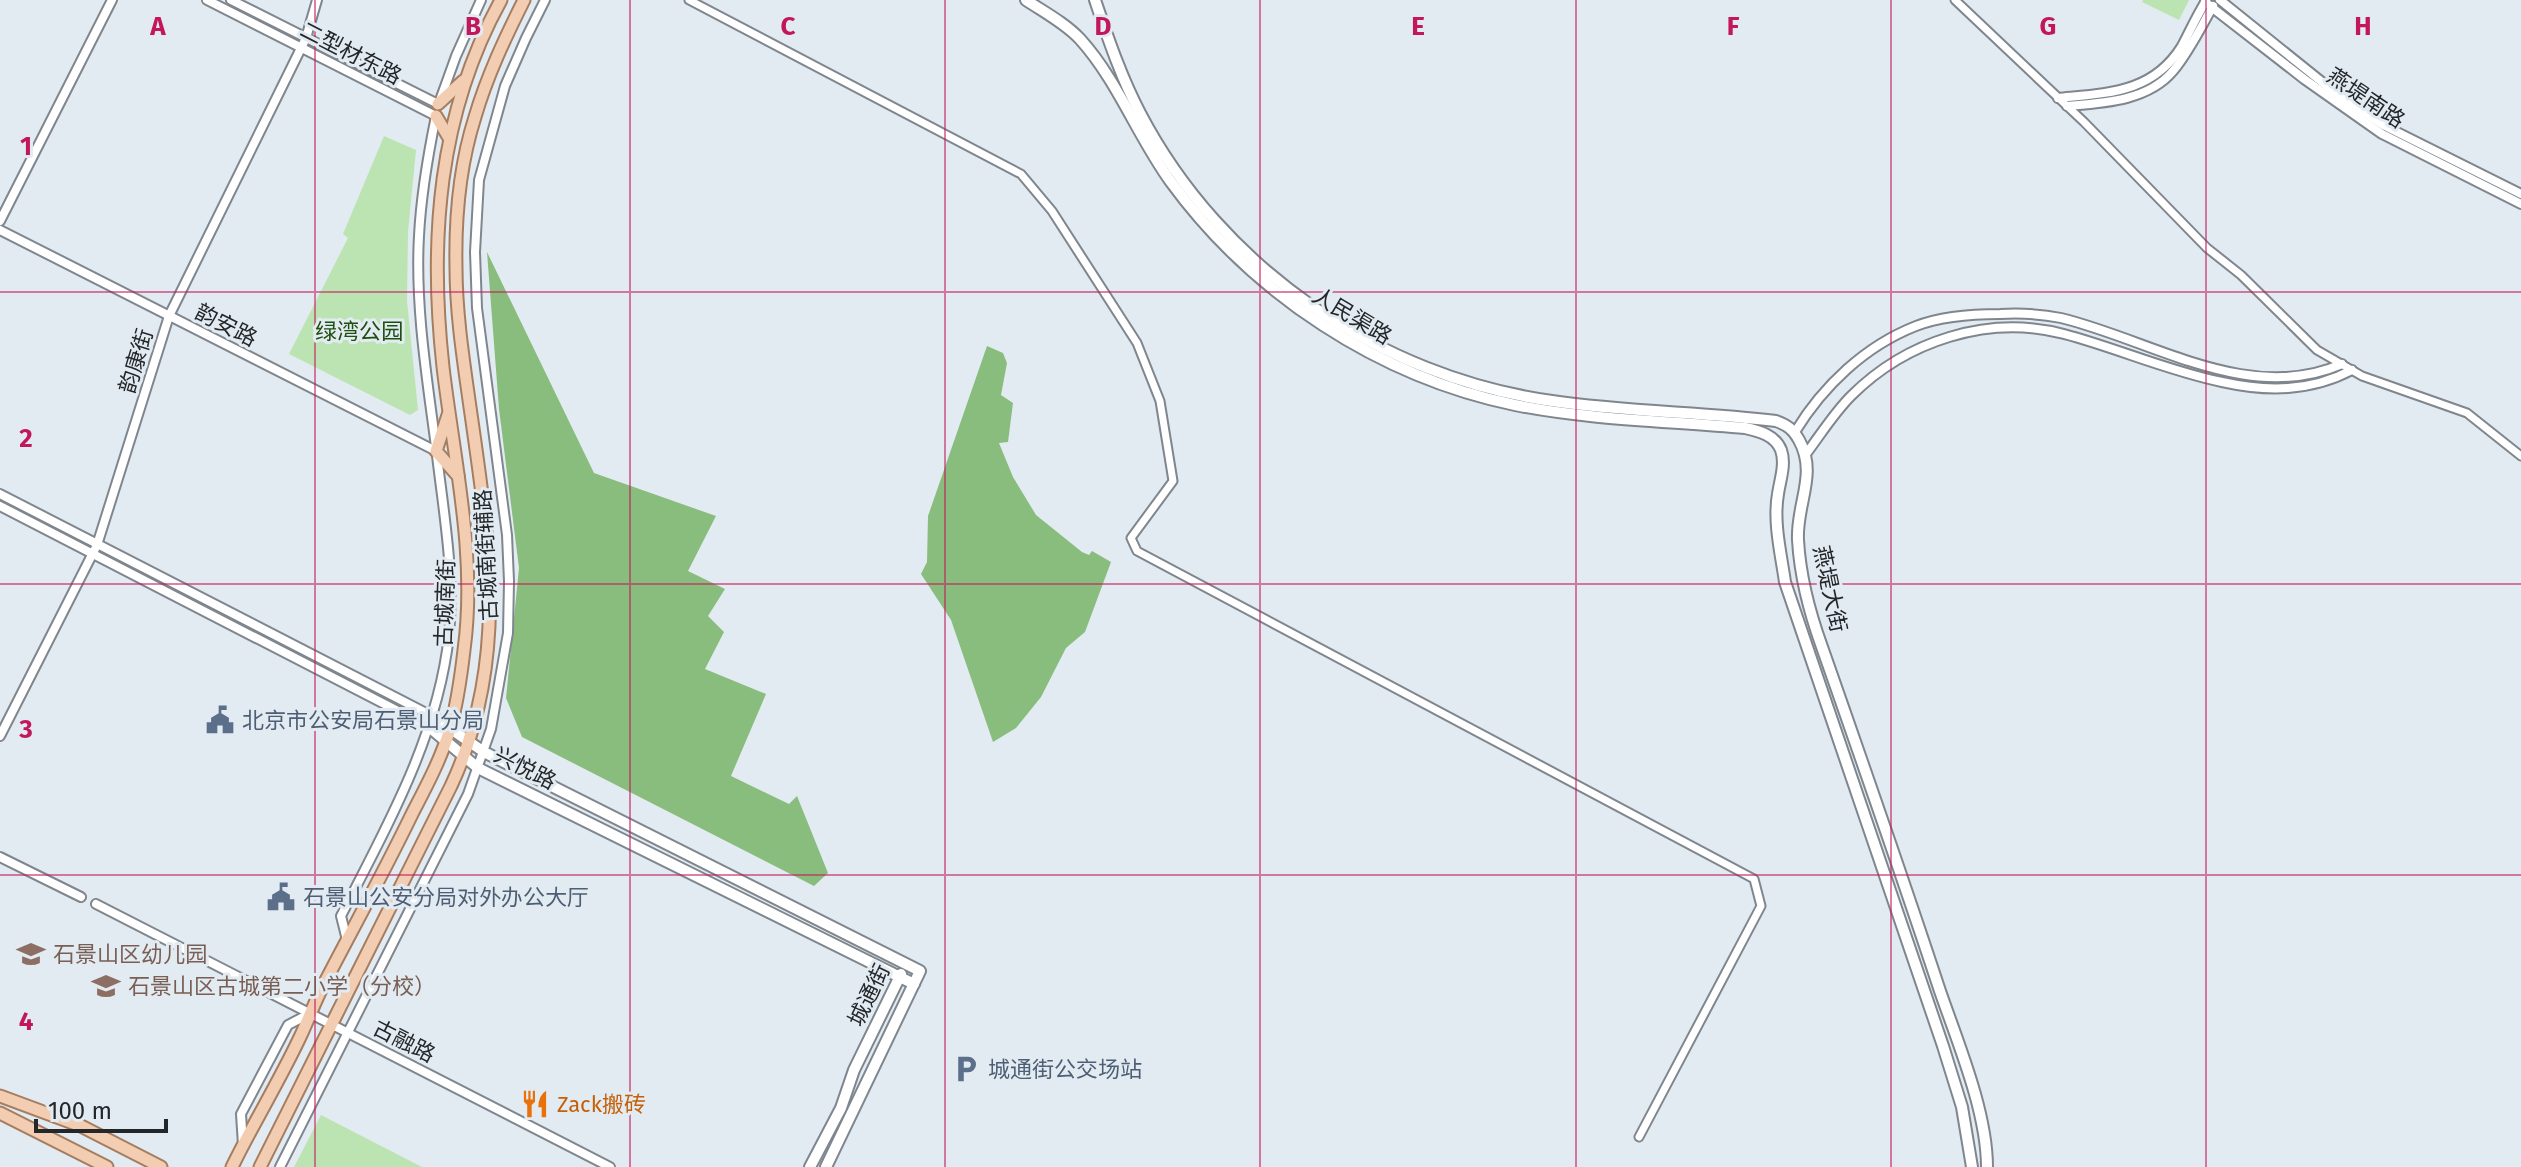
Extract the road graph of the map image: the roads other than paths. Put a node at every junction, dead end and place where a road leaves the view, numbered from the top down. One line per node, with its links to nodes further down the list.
1 (112, 0): 23 (street)
2 (207, 0): 15 (street, 二型材东路)
3 (231, 0): 14 (street, 二型材东路)
4 (317, 0): 14 (street, 韵康街)
5 (481, 0): 19 (street, 古城南街辅路)
6 (501, 0): 16 (main road, 古城南街)
7 (524, 0): 42 (main road, 古城南街)
8 (545, 0): 43 (street, 古城南街辅路)
9 (689, 0): 58 (street)
10 (1026, 0): 31 (main road, 人民渠路)
11 (1095, 0): 29 (main road, 人民渠路)
12 (1955, 0): 17 (street)
13 (2212, 2): 17 (street); 18 (street); 21 (street, 燕堤南路); 22 (street, 燕堤南路)
14 (306, 38): 15 (street, 韵康街); 19 (street, 二型材东路)
15 (301, 48): 19 (street, 二型材东路); 25 (street, 韵康街)
16 (466, 77): 19 (main road); 20 (main road, 古城南街)
17 (2058, 98): 18 (street)
18 (2067, 106): 26 (street)
19 (437, 110): 20 (main road); 30 (street, 古城南街辅路)
20 (449, 138): 28 (main road, 古城南街)
21 (2521, 194)
22 (2521, 204)
23 (0, 221)
24 (0, 230): 25 (street, 韵安路)
25 (169, 316): 30 (street, 韵安路); 37 (street, 韵康街)
26 (2342, 364): 27 (street); 29 (street)
27 (2352, 370): 32 (street); 33 (street)
28 (449, 411): 30 (main road); 34 (main road, 古城南街)
29 (1795, 432): 32 (main road)
30 (436, 451): 34 (main road); 38 (street, 古城南街辅路)
31 (1782, 451): 67 (main road, 燕堤大街)
32 (1806, 454): 68 (main road, 燕堤大街)
33 (2521, 456)
34 (458, 476): 39 (main road, 古城南街)
35 (0, 494): 37 (street, 兴悦路)
36 (0, 506): 37 (street, 兴悦路)
37 (95, 549): 38 (street, 兴悦路); 40 (street, 韵康街)
38 (431, 721): 39 (main road, 兴悦路); 41 (main road, 兴悦路); 49 (street, 古城南街辅路)
39 (450, 729): 41 (main road, 古城南街); 42 (main road, 兴悦路)
40 (0, 736)
41 (445, 741): 44 (main road, 兴悦路); 49 (main road, 古城南街)
42 (469, 742): 43 (main road, 兴悦路); 44 (main road, 古城南街)
43 (484, 752): 45 (street, 古城南街辅路); 50 (main road, 兴悦路)
44 (464, 757): 45 (main road, 兴悦路); 54 (main road, 古城南街)
45 (478, 768): 51 (main road, 兴悦路); 55 (street, 古城南街辅路)
46 (0, 857): 47 (street)
47 (81, 897)
48 (96, 904): 53 (street, 古融路)
49 (347, 941): 53 (main road, 古城南街)
50 (906, 964): 51 (main road, 城通街); 52 (main road, 城通街)
51 (900, 976): 52 (main road, 兴悦路); 65 (main road, 城通街)
52 (914, 984): 66 (main road, 城通街)
53 (309, 1014): 54 (street, 古融路); 62 (main road, 古城南街)
54 (332, 1025): 55 (street, 古融路); 59 (main road, 古城南街)
55 (348, 1033): 63 (street, 古城南街辅路); 64 (street, 古融路)
56 (0, 1096): 61 (main road)
57 (0, 1113): 60 (main road)
58 (1639, 1137)
59 (262, 1165)
60 (107, 1167)
61 (161, 1167)
62 (232, 1167)
63 (280, 1167)
64 (610, 1167)
65 (810, 1167)
66 (826, 1167)
67 (1972, 1167)
68 (1987, 1167)

